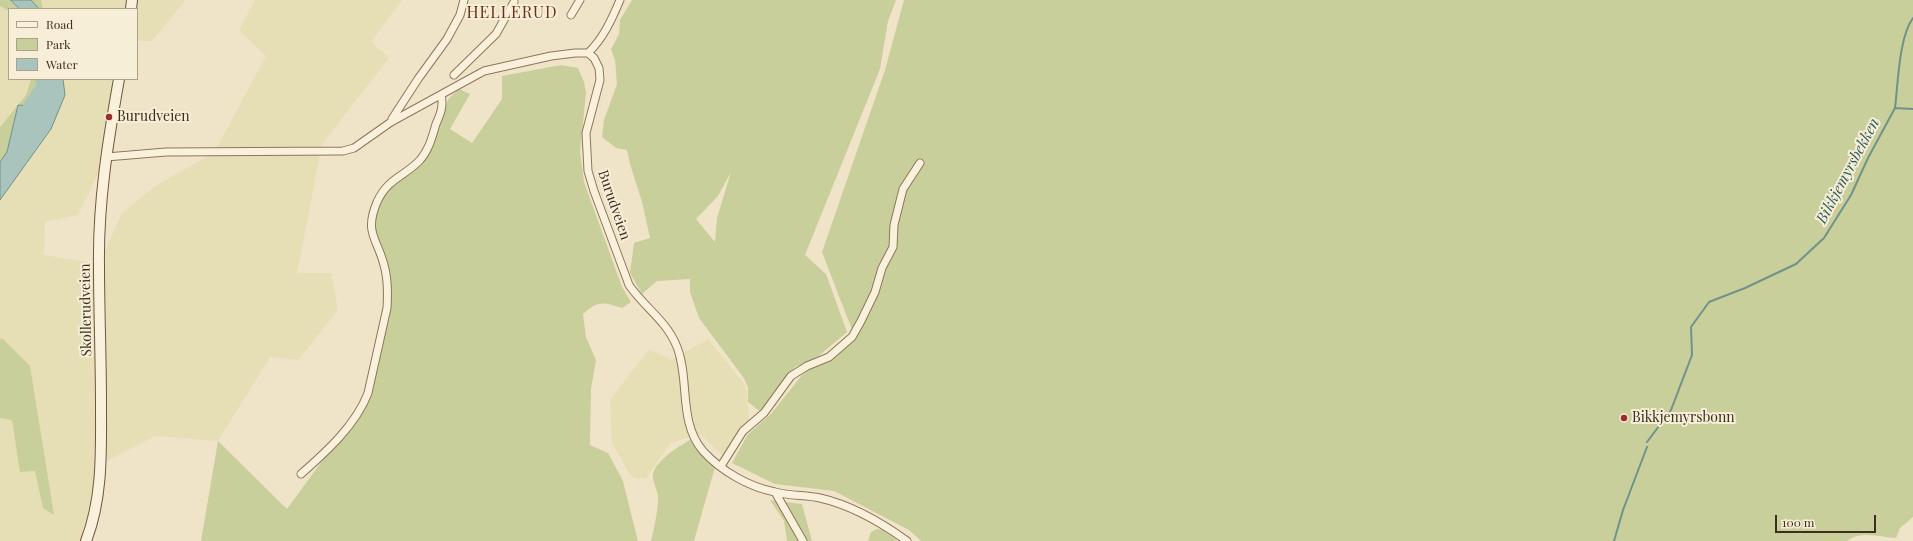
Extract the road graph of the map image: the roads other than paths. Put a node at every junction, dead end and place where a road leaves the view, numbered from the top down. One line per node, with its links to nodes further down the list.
1 (464, 0): 10 (street)
2 (580, 0): 5 (street)
3 (620, 0): 6 (street)
4 (514, 2): 7 (street)
5 (570, 15)
6 (588, 53): 9 (street); 13 (street, Burudveien)
7 (454, 74)
8 (119, 80): 11 (street, Skollerudveien)
9 (441, 95): 10 (street); 14 (street)
10 (391, 122): 11 (street)
11 (106, 157): 16 (street, Skollerudveien)
12 (920, 163): 13 (street)
13 (721, 466): 15 (street, Burudveien)
14 (301, 474)
15 (775, 492): 17 (street); 18 (street, Burudveien)
16 (86, 541)
17 (803, 541)
18 (906, 541)

